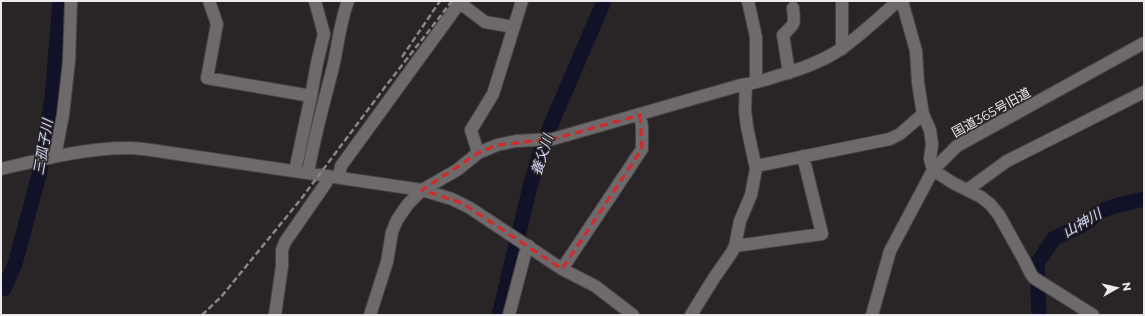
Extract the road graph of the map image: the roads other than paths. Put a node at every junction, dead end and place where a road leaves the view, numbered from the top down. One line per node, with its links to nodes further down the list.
1 (71, 1): 23 (street)
2 (210, 1): 18 (street)
3 (315, 1): 18 (street)
4 (348, 1): 28 (street)
5 (522, 1): 12 (street)
6 (748, 1): 16 (street)
7 (842, 1): 14 (street)
8 (898, 1): 14 (street)
9 (902, 1): 19 (street)
10 (461, 2): 12 (street); 29 (street)
11 (793, 8): 15 (street)
12 (514, 27): 21 (street)
13 (1144, 43): 26 (street, 国道365号旧道)
14 (842, 49): 15 (street)
15 (789, 73): 16 (street)
16 (751, 83): 20 (street); 24 (street)
17 (1144, 92): 31 (street)
18 (311, 96): 27 (street)
19 (923, 114): 22 (street); 26 (street)
20 (640, 115): 21 (street); 34 (street)
21 (478, 153): 30 (street)
22 (803, 156): 24 (street); 33 (street)
23 (51, 157): 25 (street); 27 (street)
24 (756, 166): 33 (street)
25 (1, 169)
26 (933, 170): 31 (street); 40 (street, 国道365号旧道)
27 (295, 171): 28 (street)
28 (308, 173): 29 (street)
29 (334, 176): 30 (street); 35 (street)
30 (422, 190): 32 (street); 36 (street)
31 (967, 190): 41 (street)
32 (527, 245): 34 (street); 37 (street)
33 (735, 246): 39 (street)
34 (562, 269): 38 (street)
35 (275, 315)
36 (370, 315)
37 (509, 315)
38 (633, 315)
39 (691, 315)
40 (872, 315)
41 (1093, 315)

